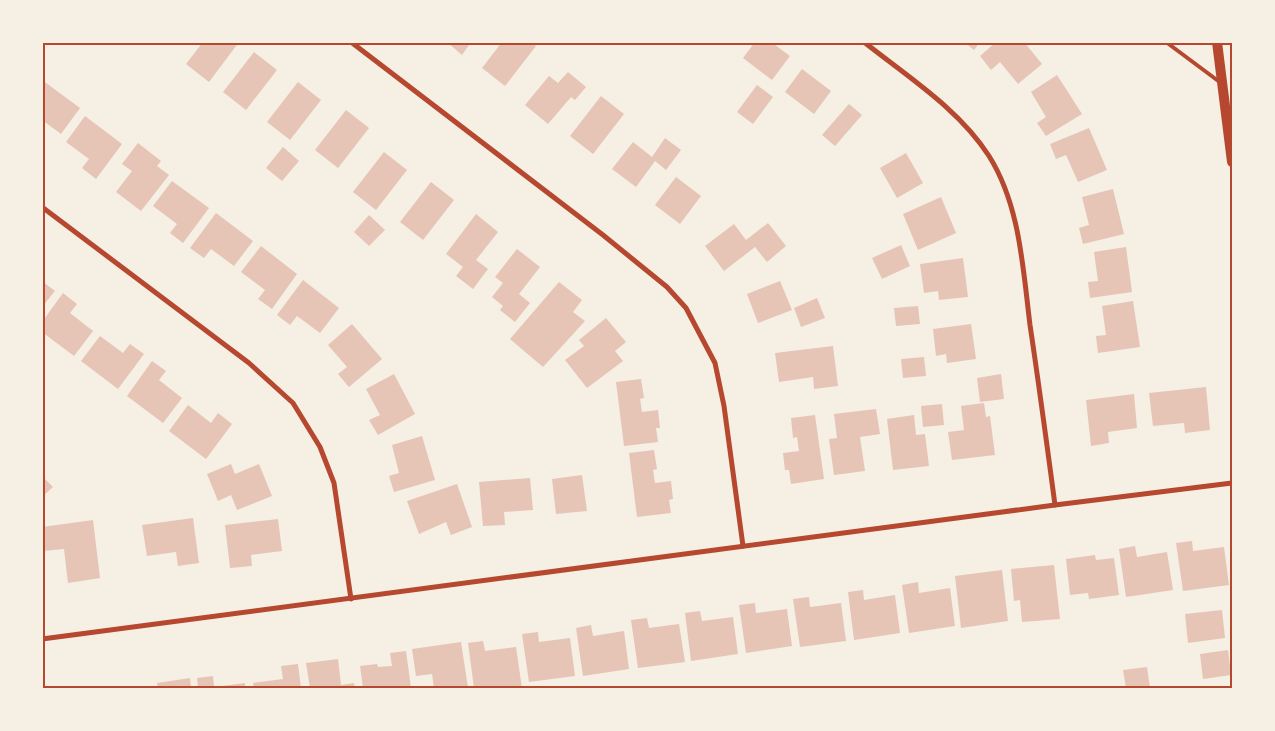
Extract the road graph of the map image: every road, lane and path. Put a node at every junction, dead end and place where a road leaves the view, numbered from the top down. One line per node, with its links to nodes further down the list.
1 (351, 42): 10 (street)
2 (864, 42): 9 (street)
3 (1166, 42): 5 (lane)
4 (1217, 42): 5 (main road)
5 (1222, 84): 6 (main road)
6 (1232, 162)
7 (42, 207): 11 (street)
8 (1232, 484): 9 (street)
9 (1055, 505): 10 (street)
10 (743, 546): 11 (street)
11 (351, 599): 12 (street)
12 (42, 639)

